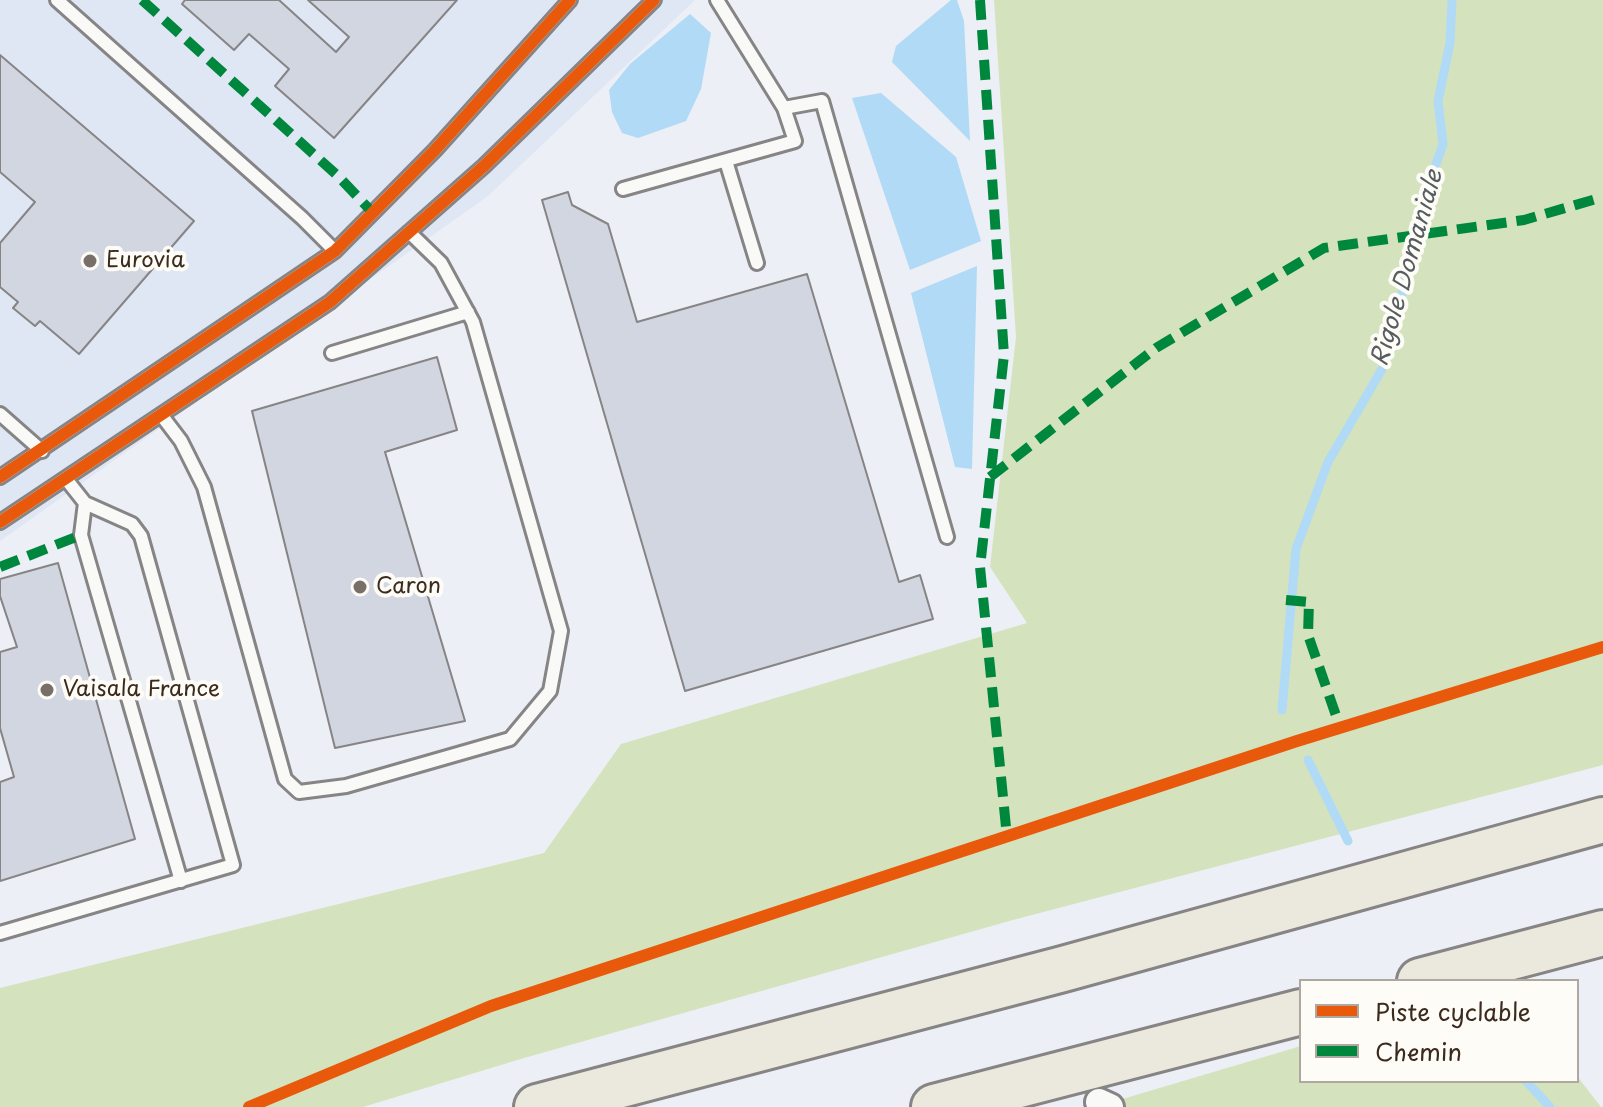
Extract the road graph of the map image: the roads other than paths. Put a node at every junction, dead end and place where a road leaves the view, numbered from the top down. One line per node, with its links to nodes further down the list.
1 (57, 0): 9 (lane)
2 (570, 0): 9 (lane)
3 (654, 0): 8 (lane)
4 (717, 0): 5 (lane)
5 (784, 108): 6 (lane); 20 (lane)
6 (726, 161): 7 (lane); 10 (lane)
7 (623, 189)
8 (409, 232): 11 (lane); 14 (lane)
9 (335, 251): 15 (lane)
10 (757, 263)
11 (468, 312): 12 (lane); 14 (lane)
12 (332, 353)
13 (0, 414): 15 (lane)
14 (162, 416): 17 (lane)
15 (42, 451): 16 (lane)
16 (0, 477)
17 (66, 479): 18 (lane); 19 (lane)
18 (85, 503): 22 (lane); 22 (lane)
19 (0, 522)
20 (947, 537)
21 (1603, 820): 27 (highway)
22 (181, 881): 23 (lane)
23 (0, 933)
24 (1603, 933): 25 (highway)
25 (1428, 979)
26 (1299, 1013): 28 (highway)
27 (537, 1107)
28 (934, 1107)

